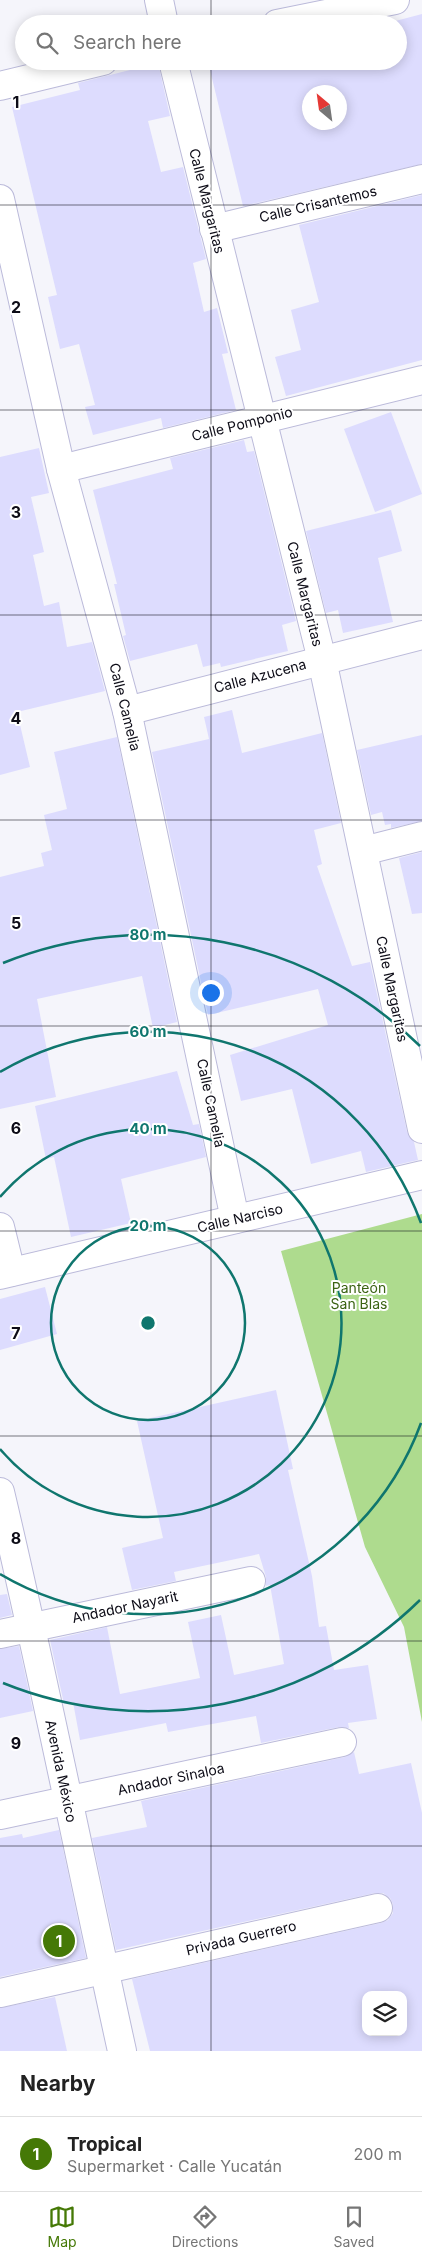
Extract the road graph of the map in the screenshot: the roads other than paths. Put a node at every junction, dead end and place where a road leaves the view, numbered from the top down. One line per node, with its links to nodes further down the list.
1 (159, 0): 3 (street)
2 (395, 0): 4 (street)
3 (162, 15)
4 (321, 15)
5 (66, 70): 7 (street)
6 (175, 70): 10 (street, Calle Margaritas)
7 (0, 86)
8 (422, 179): 10 (street, Calle Crisantemos)
9 (0, 199): 13 (street, Calle Camelia)
10 (214, 229): 12 (street, Calle Margaritas)
11 (422, 380): 12 (street, Calle Pomponio)
12 (262, 419): 13 (street, Calle Pomponio); 15 (street, Calle Margaritas)
13 (62, 469): 16 (street, Calle Camelia)
14 (422, 635): 15 (street, Calle Azucena)
15 (322, 660): 16 (street, Calle Azucena); 18 (street, Calle Margaritas)
16 (127, 711): 22 (street, Calle Camelia)
17 (422, 836): 18 (street)
18 (362, 851): 19 (street, Calle Margaritas)
19 (412, 1037): 20 (street, Calle Margaritas)
20 (422, 1130)
21 (422, 1175): 22 (street, Calle Narciso)
22 (236, 1219): 24 (street, Calle Narciso)
23 (0, 1227): 24 (street)
24 (5, 1273)
25 (0, 1492): 27 (street, Avenida México)
26 (251, 1581): 27 (street, Andador Nayarit)
27 (32, 1626): 28 (street, Andador Nayarit); 30 (street, Avenida México)
28 (0, 1634)
29 (342, 1742): 30 (street, Andador Sinaloa)
30 (67, 1801): 31 (street, Andador Sinaloa); 33 (street, Avenida México)
31 (0, 1815)
32 (378, 1908): 33 (street, Privada Guerrero)
33 (104, 1969): 34 (street, Privada Guerrero); 35 (street, Avenida México)
34 (0, 1993)
35 (122, 2051)

